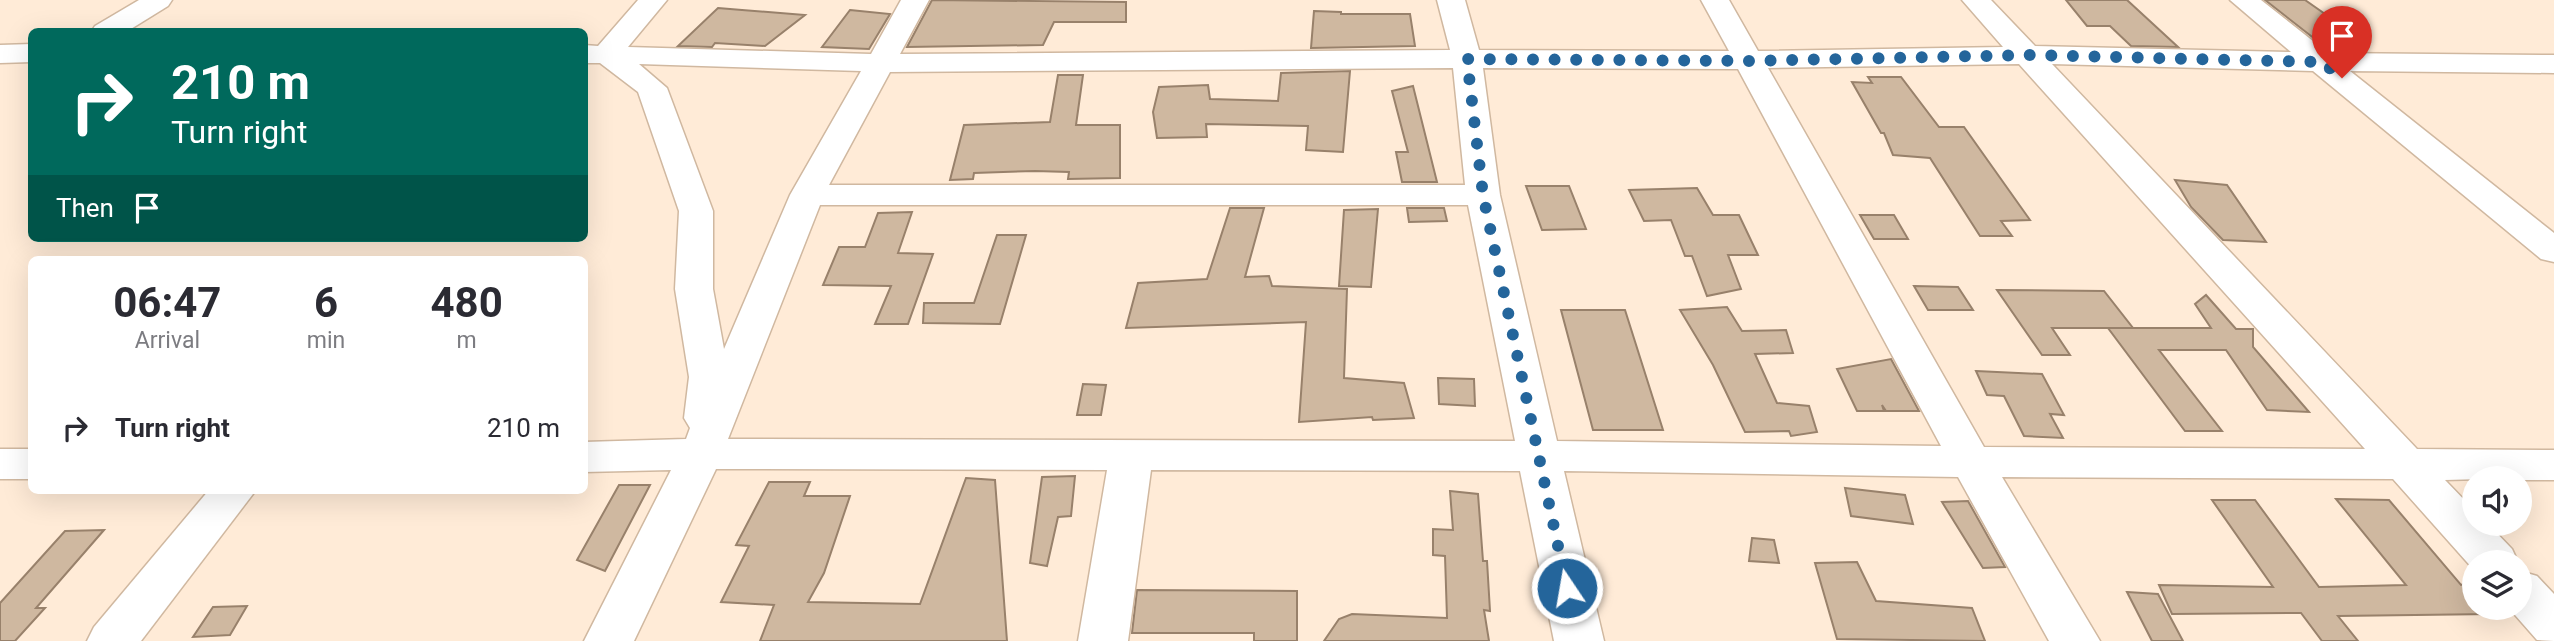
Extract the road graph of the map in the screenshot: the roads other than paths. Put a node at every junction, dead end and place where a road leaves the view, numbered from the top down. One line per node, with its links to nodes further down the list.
1 (158, 0): 8 (street)
2 (653, 0): 11 (street)
3 (915, 0): 16 (street)
4 (1451, 0): 13 (street)
5 (1715, 0): 14 (street)
6 (1976, 0): 12 (street)
7 (2244, 0): 15 (street)
8 (112, 28)
9 (28, 53): 10 (street)
10 (0, 54)
11 (595, 54): 16 (street); 23 (street)
12 (2028, 55): 14 (street); 15 (street); 30 (street)
13 (1467, 59): 14 (street); 16 (street); 19 (street)
14 (1748, 61): 27 (street)
15 (2322, 62): 17 (street); 20 (street)
16 (882, 63): 18 (street)
17 (2554, 64)
18 (807, 195): 19 (street); 23 (street)
19 (1483, 195): 24 (street)
20 (2519, 223): 21 (street); 22 (street)
21 (2554, 223)
22 (2554, 251)
23 (701, 454): 25 (street); 26 (street); 37 (street)
24 (1539, 456): 26 (street); 27 (street); 39 (street)
25 (588, 457)
26 (1131, 457): 38 (street)
27 (1971, 462): 30 (street); 40 (street)
28 (0, 464): 29 (street)
29 (28, 464)
30 (2404, 464): 31 (street); 33 (street)
31 (2554, 465)
32 (231, 494): 36 (street)
33 (2484, 550)
34 (2532, 602): 35 (street)
35 (2554, 626)
36 (112, 641)
37 (609, 641)
38 (1102, 641)
39 (1579, 641)
40 (2075, 641)

